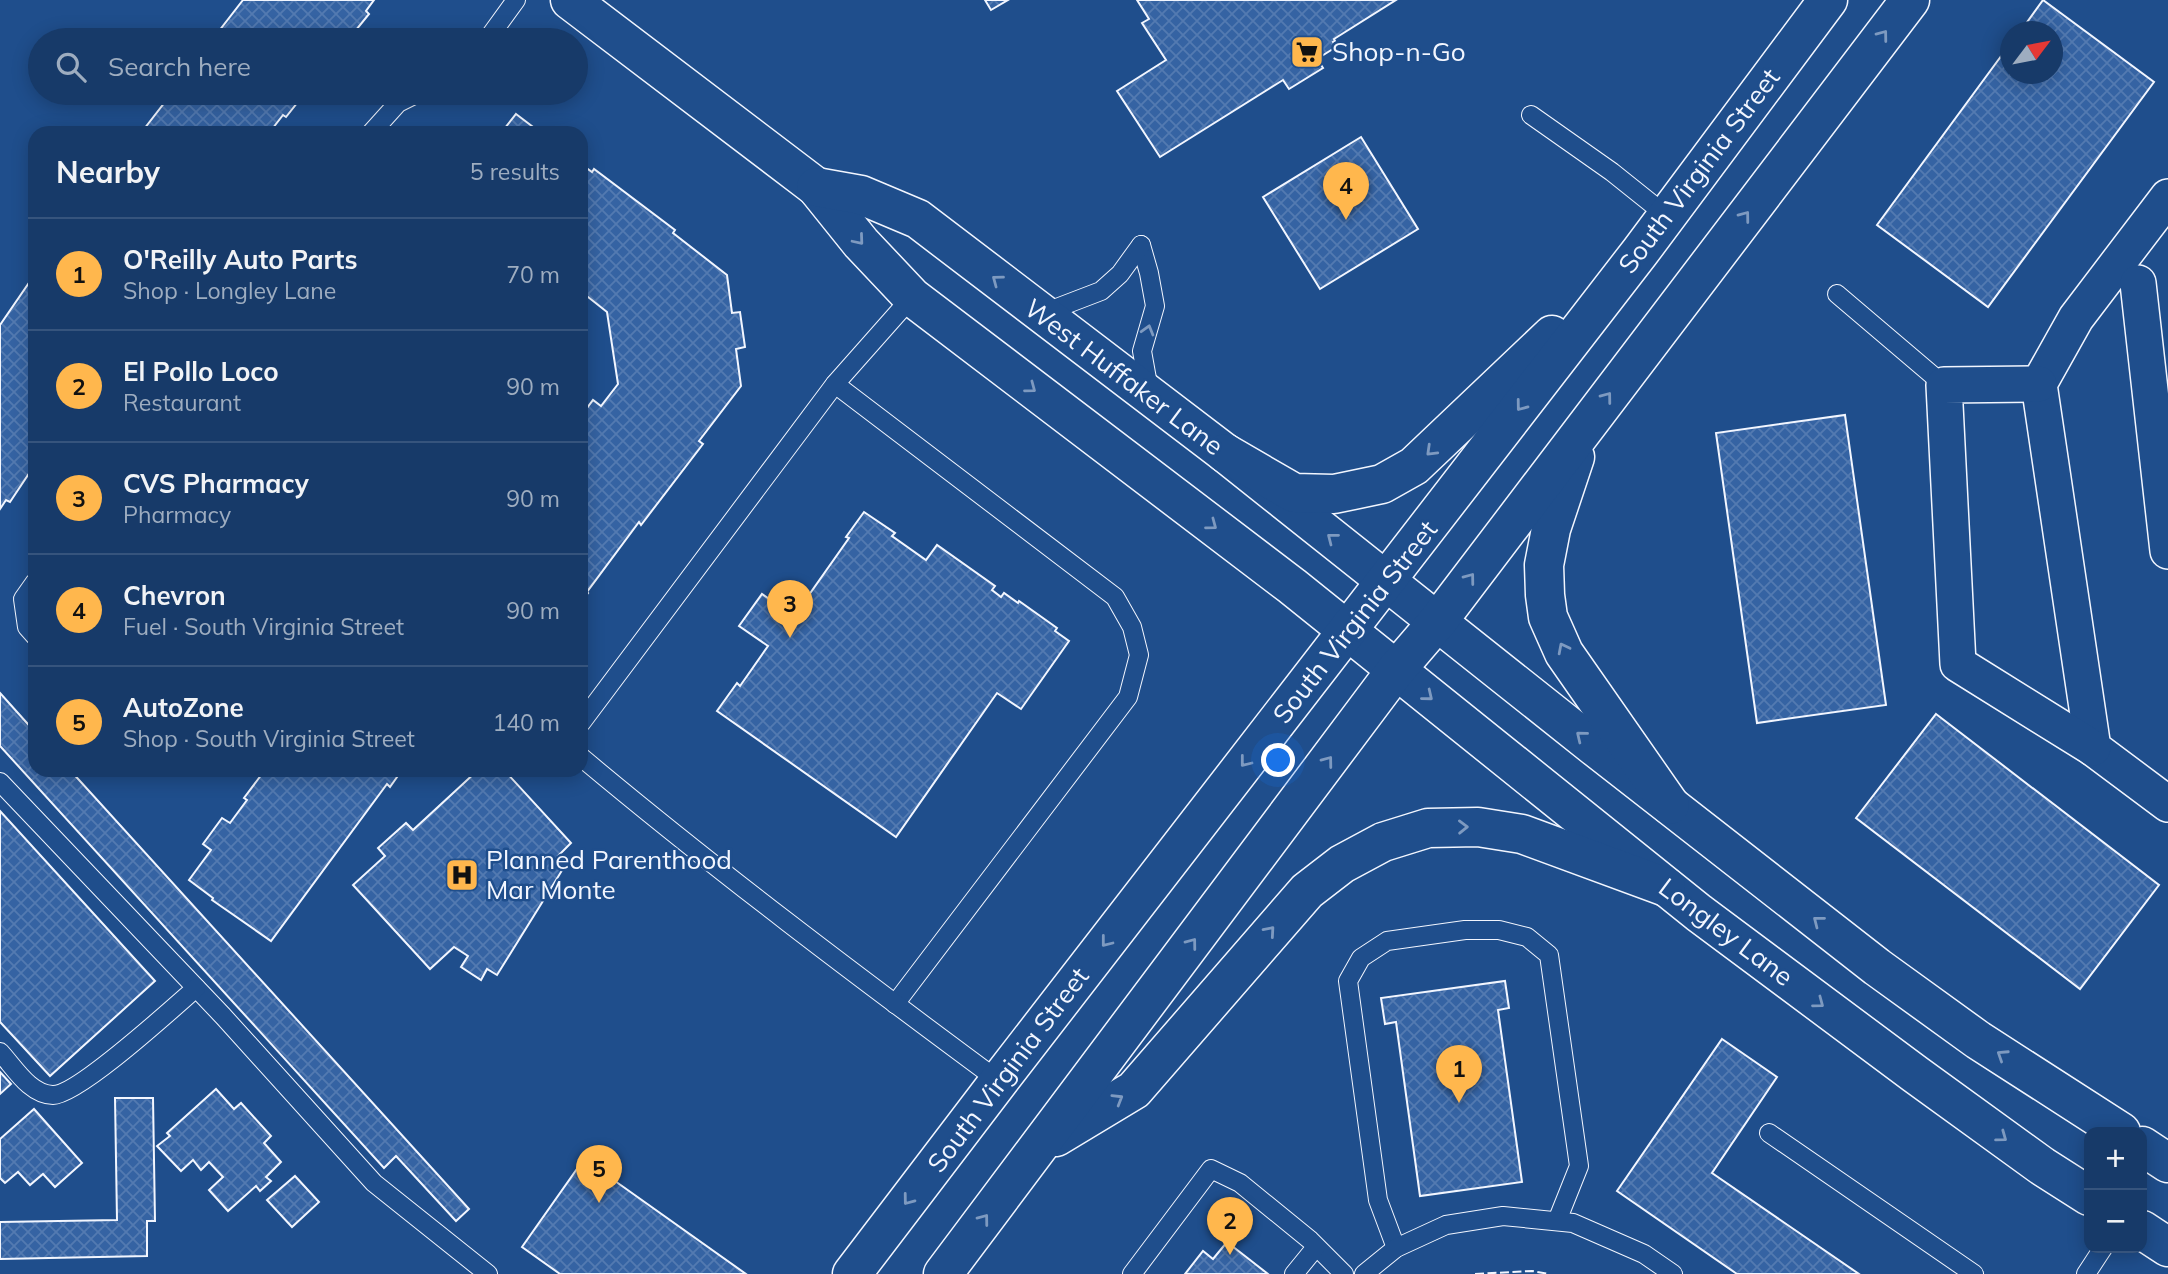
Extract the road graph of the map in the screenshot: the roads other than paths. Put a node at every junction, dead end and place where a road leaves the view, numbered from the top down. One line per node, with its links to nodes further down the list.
1 (516, 0): 5 (lane)
2 (570, 0): 9 (main road, West Huffaker Lane)
3 (1828, 0): 11 (main road, South Virginia Street)
4 (1910, 0): 21 (main road, South Virginia Street, one-way to 4)
5 (496, 28)
6 (396, 105): 8 (lane)
7 (1531, 115): 11 (lane)
8 (377, 126)
9 (816, 187): 15 (main road, West Huffaker Lane, one-way to 15); 16 (main road, West Huffaker Lane, one-way to 9)
10 (2168, 197): 13 (street)
11 (1667, 216): 12 (main road, South Virginia Street)
12 (1640, 252): 22 (main road, one-way to 22); 25 (main road, South Virginia Street, one-way to 25)
13 (2138, 281): 18 (street); 23 (street)
14 (1837, 295): 19 (lane)
15 (912, 297): 17 (lane); 27 (main road, West Huffaker Lane, one-way to 27)
16 (1041, 314): 20 (main road, West Huffaker Lane); 20 (lane, one-way to 16)
17 (835, 384): 28 (lane); 36 (lane)
18 (2039, 384): 19 (street); 29 (street)
19 (1944, 385): 29 (street)
20 (1151, 397): 22 (main road, West Huffaker Lane)
21 (1585, 427): 25 (main road, South Virginia Street, one-way to 21); 33 (main road, one-way to 21)
22 (1225, 453): 25 (main road, West Huffaker Lane, one-way to 22)
23 (2168, 551)
24 (28, 592): 26 (lane)
25 (1412, 601): 27 (main road, South Virginia Street); 27 (main road, South Virginia Street); 33 (main road, one-way to 25)
26 (28, 628)
27 (1373, 651): 34 (main road, Longley Lane, one-way to 34); 38 (main road, South Virginia Street, one-way to 38); 41 (main road, South Virginia Street, one-way to 27)
28 (588, 714)
29 (2094, 748): 32 (street)
30 (588, 763): 36 (lane)
31 (0, 782): 35 (lane)
32 (2168, 804)
33 (1670, 805): 39 (main road, one-way to 33)
34 (1666, 887): 41 (main road, one-way to 34); 44 (main road, Longley Lane, one-way to 44)
35 (196, 988): 37 (lane); 52 (lane)
36 (895, 1004): 38 (lane)
37 (0, 1052)
38 (999, 1081): 51 (main road, South Virginia Street, one-way to 51)
39 (2113, 1127)
40 (1769, 1133): 60 (lane)
41 (1039, 1147): 54 (main road, South Virginia Street, one-way to 41)
42 (2147, 1149): 43 (main road)
43 (2168, 1163)
44 (2084, 1193)
45 (1557, 1221): 49 (lane); 49 (lane); 59 (lane)
46 (2147, 1233): 48 (main road)
47 (1316, 1247): 55 (lane); 56 (lane); 57 (lane)
48 (2168, 1247)
49 (1396, 1248): 58 (lane)
50 (2100, 1253): 61 (lane)
51 (878, 1256): 53 (main road, South Virginia Street)
52 (488, 1274)
53 (852, 1274)
54 (943, 1274)
55 (1132, 1274)
56 (1294, 1274)
57 (1344, 1274)
58 (1364, 1274)
59 (1672, 1274)
60 (1975, 1274)
61 (2085, 1274)

